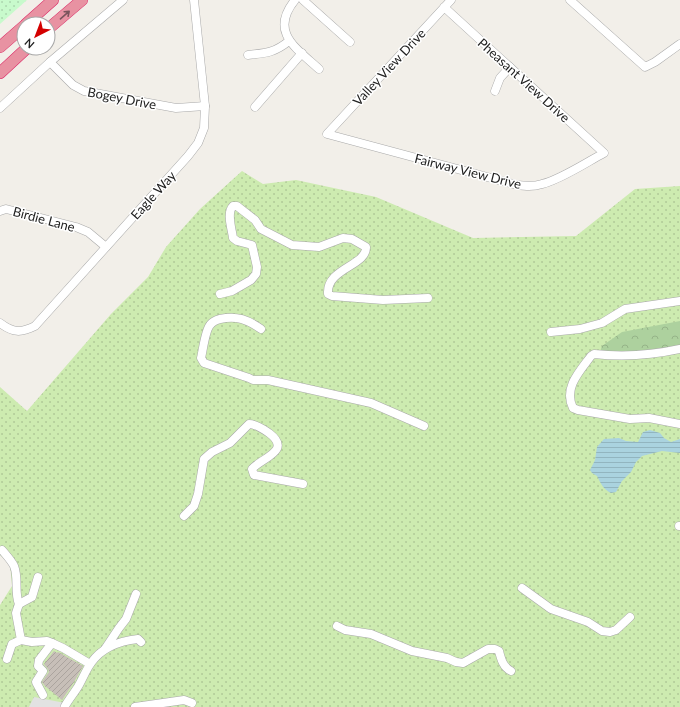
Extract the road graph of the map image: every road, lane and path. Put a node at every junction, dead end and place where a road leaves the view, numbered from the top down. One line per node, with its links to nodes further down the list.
1 (53, 0): 10 (highway)
2 (82, 0): 11 (highway, one-way to 2)
3 (124, 0): 20 (street)
4 (194, 0): 25 (street, Eagle Way)
5 (295, 0): 13 (street)
6 (304, 0): 14 (street)
7 (451, 0): 9 (street, Valley View Drive)
8 (570, 0): 15 (street)
9 (444, 7): 21 (street, Pheasant View Drive); 28 (street, Valley View Drive)
10 (35, 16)
11 (56, 22)
12 (16, 33): 16 (highway)
13 (289, 41): 17 (street); 18 (street)
14 (350, 42)
15 (680, 44)
16 (0, 47)
17 (302, 53): 22 (street); 26 (street)
18 (248, 54)
19 (18, 56): 23 (highway)
20 (50, 62): 25 (street, Bogey Drive); 27 (street)
21 (510, 67): 24 (street); 29 (street, Pheasant View Drive)
22 (319, 69)
23 (0, 73)
24 (495, 90)
25 (205, 106): 31 (street, Eagle Way)
26 (255, 107)
27 (0, 108)
28 (327, 134): 29 (street, Fairway View Drive)
29 (604, 153)
30 (0, 211): 31 (street, Birdie Lane)
31 (106, 247): 35 (street, Eagle Way)
32 (220, 294): 33 (street)
33 (428, 298)
34 (680, 301): 37 (street)
35 (0, 323)
36 (261, 329): 40 (street)
37 (551, 332)
38 (680, 349): 39 (street)
39 (680, 424)
40 (424, 426)
41 (302, 484): 42 (street)
42 (184, 516)
43 (2, 550): 47 (street)
44 (38, 577): 47 (street)
45 (522, 588): 48 (street)
46 (136, 594): 53 (street)
47 (19, 604): 50 (street)
48 (630, 617)
49 (337, 626): 56 (street)
50 (21, 640): 52 (street); 54 (street)
51 (141, 642): 53 (street)
52 (52, 643): 55 (street); 57 (street)
53 (105, 649): 55 (street)
54 (7, 659)
55 (90, 664): 59 (street)
56 (511, 671)
57 (43, 695)
58 (192, 703): 60 (street)
59 (65, 706)
60 (135, 707)

